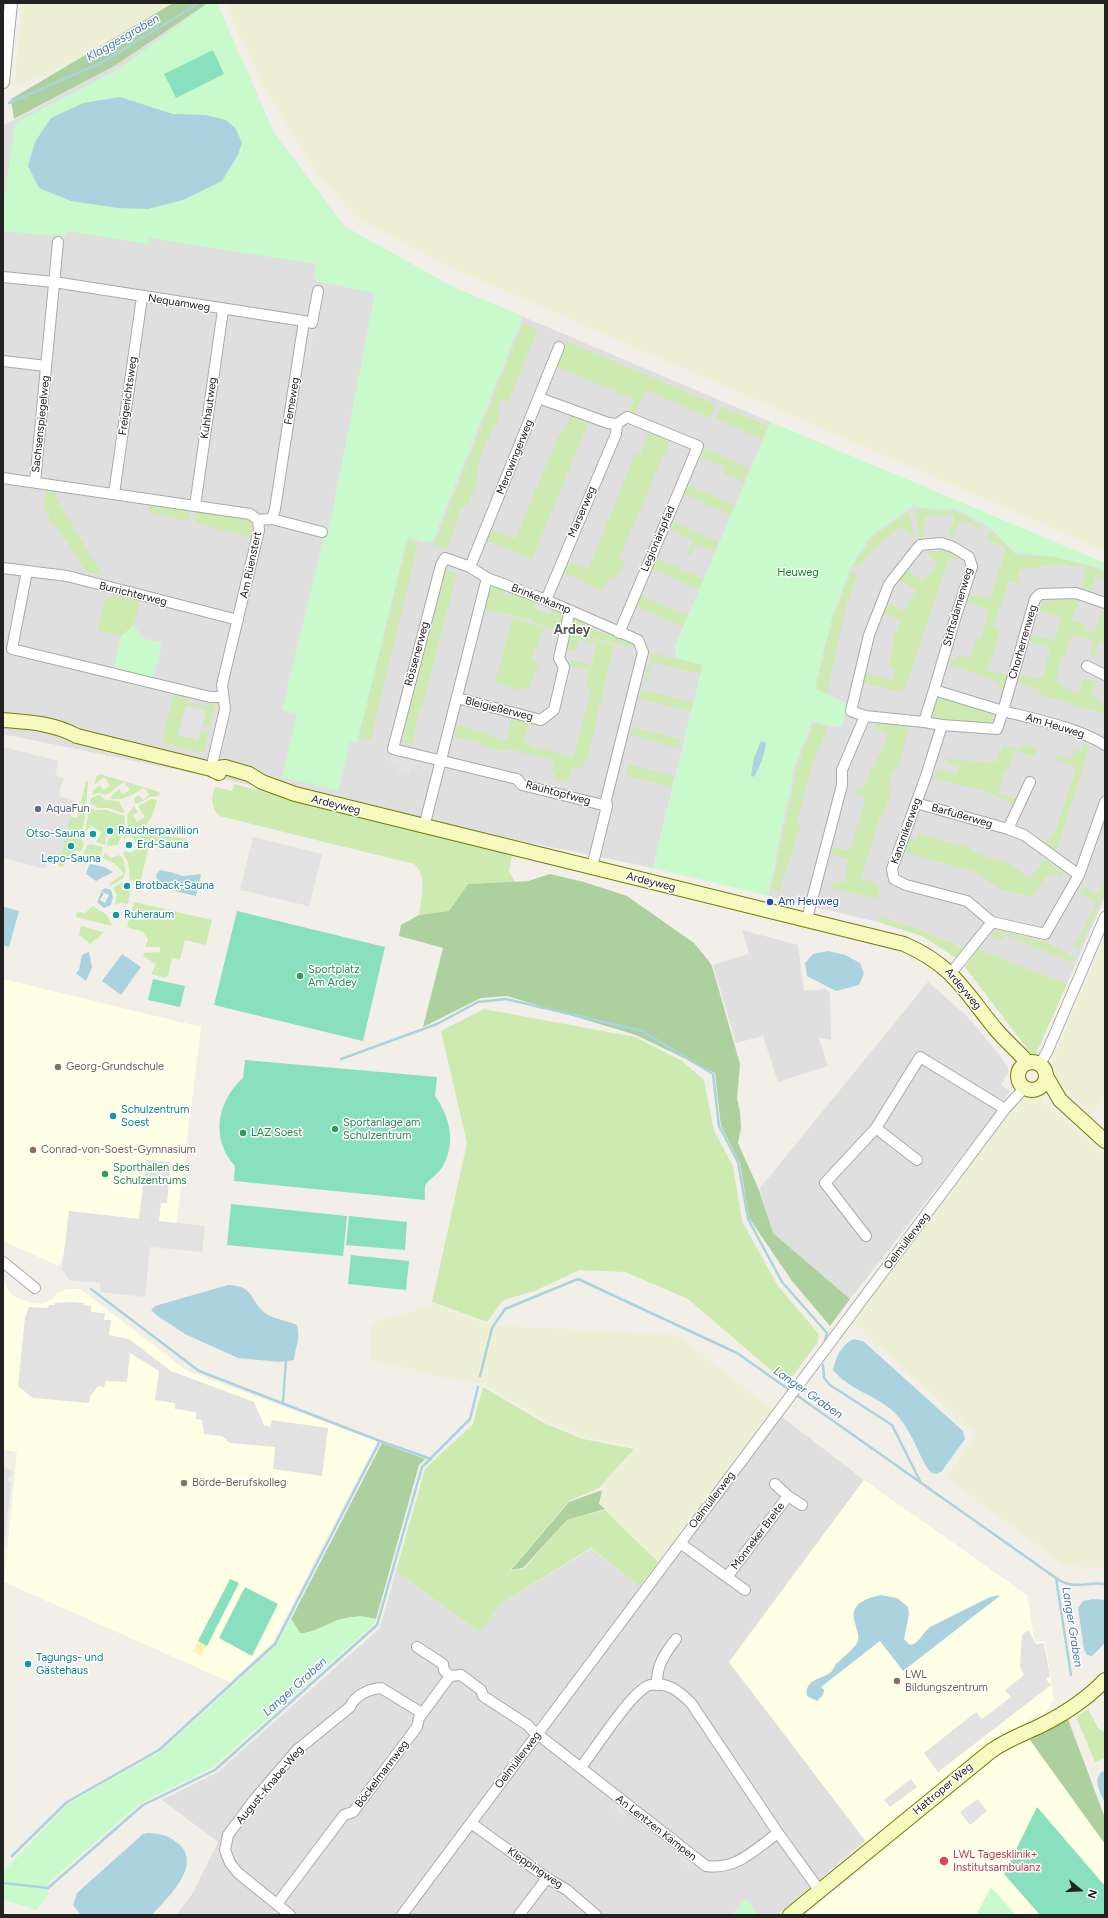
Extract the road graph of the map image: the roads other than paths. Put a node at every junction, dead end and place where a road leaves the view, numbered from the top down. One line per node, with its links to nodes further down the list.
1 (11, 3): 2 (street)
2 (3, 82)
3 (58, 242): 5 (street, Sachsenspiegelweg)
4 (3, 277): 5 (street)
5 (54, 282): 7 (street, Nequamweg); 12 (street, Sachsenspiegelweg)
6 (318, 291): 9 (street)
7 (142, 297): 8 (street, Nequamweg); 17 (street, Freigerichtsweg)
8 (223, 310): 9 (street, Nequamweg); 18 (street, Kuhhautweg)
9 (304, 321): 19 (street, Femeweg)
10 (559, 347): 13 (street, Merowingerweg)
11 (3, 361): 12 (street, Sachsenspiegelweg)
12 (46, 366): 16 (street, Sachsenspiegelweg)
13 (539, 398): 14 (street); 22 (street, Merowingerweg)
14 (618, 424): 26 (street, Marserweg); 30 (street, Legionärspfad)
15 (3, 478): 16 (street, Am Rüenstert)
16 (35, 482): 17 (street, Am Rüenstert)
17 (114, 494): 18 (street, Am Rüenstert)
18 (195, 506): 20 (street, Am Rüenstert)
19 (272, 519): 20 (street); 21 (street)
20 (258, 520): 29 (street, Am Rüenstert)
21 (322, 532)
22 (470, 567): 25 (street, Rössenerweg); 45 (street, Rössenerweg)
23 (3, 568): 24 (street, Burrichterweg)
24 (27, 572): 29 (street, Burrichterweg); 31 (street)
25 (487, 578): 26 (street, Brinkenkamp); 36 (street)
26 (546, 600): 28 (street, Brinkenkamp)
27 (1105, 603): 37 (street, Chorherrenweg)
28 (570, 610): 30 (street, Brinkenkamp); 36 (street, Bleigießerweg)
29 (238, 620): 35 (street, Am Rüenstert)
30 (619, 633): 50 (street, Brinkenkamp)
31 (8, 649): 35 (street)
32 (1087, 666): 33 (street)
33 (1105, 675)
34 (934, 690): 37 (street, Am Heuweg); 38 (street, Stiftsdamenweg); 40 (street)
35 (224, 697): 46 (street, Am Rüenstert)
36 (457, 698): 45 (street)
37 (1003, 710): 41 (street); 44 (street, Am Heuweg)
38 (865, 716): 40 (street); 56 (street)
39 (3, 720): 43 (main road, Ardeyweg)
40 (924, 722): 41 (street)
41 (942, 725): 49 (street, Kanonikerweg)
42 (3, 729): 43 (main road, Ardeyweg)
43 (77, 736): 46 (main road, Ardeyweg)
44 (1105, 745)
45 (440, 761): 50 (street, Rauhtopfweg); 51 (street)
46 (211, 769): 51 (main road, Ardeyweg)
47 (1030, 782): 52 (street, Barfüßerweg)
48 (1105, 802): 54 (street)
49 (916, 803): 52 (street, Barfüßerweg); 57 (street, Kanonikerweg)
50 (607, 806): 53 (street, Brinkenkamp)
51 (424, 827): 53 (main road, Ardeyweg)
52 (1008, 829): 54 (street, Barfüßerweg)
53 (592, 867): 56 (main road, Ardeyweg)
54 (1079, 874): 57 (street)
55 (1105, 917): 59 (street, Oelmüllerweg)
56 (807, 919): 58 (main road, Ardeyweg)
57 (992, 922): 58 (street)
58 (951, 973): 59 (main road, Ardeyweg)
59 (1033, 1069): 60 (main road); 60 (main road, Oelmüllerweg); 61 (main road, Ardeyweg)
60 (1030, 1088): 61 (main road, Ardeyweg); 62 (street, Oelmüllerweg)
61 (1060, 1100): 64 (main road, Ardeyweg)
62 (1005, 1109): 63 (street); 72 (street, Oelmüllerweg)
63 (876, 1128): 65 (street); 66 (street)
64 (1105, 1141)
65 (917, 1160)
66 (866, 1236)
67 (3, 1262): 68 (street)
68 (35, 1288)
69 (775, 1484): 70 (street, Mönneker Breite)
70 (788, 1496): 71 (street, Mönneker Breite); 73 (street, Mönneker Breite)
71 (802, 1505)
72 (680, 1543): 73 (street, Mönneker Breite); 81 (street, Oelmüllerweg)
73 (727, 1577): 74 (street, Mönneker Breite)
74 (745, 1590)
75 (676, 1638): 79 (street)
76 (416, 1647): 77 (street)
77 (450, 1676): 80 (street, Böckelmannweg); 81 (street)
78 (1105, 1680): 86 (main road, Hattroper Weg)
79 (657, 1685): 82 (street); 84 (street)
80 (422, 1713): 87 (street, Böckelmannweg); 87 (street, August-Knabe-Weg)
81 (538, 1734): 82 (street, An Lentzen Kämpen); 83 (street, Oelmüllerweg)
82 (581, 1767): 84 (street, An Lentzen Kämpen)
83 (471, 1822): 85 (street, Kleppingweg); 89 (street, Oelmüllerweg)
84 (778, 1833): 86 (street)
85 (547, 1878): 90 (street); 91 (street, Kleppingweg)
86 (820, 1891): 92 (main road, Hattroper Weg)
87 (277, 1904): 88 (street, August-Knabe-Weg)
88 (290, 1915)
89 (402, 1915)
90 (519, 1915)
91 (596, 1915)
92 (790, 1915)

